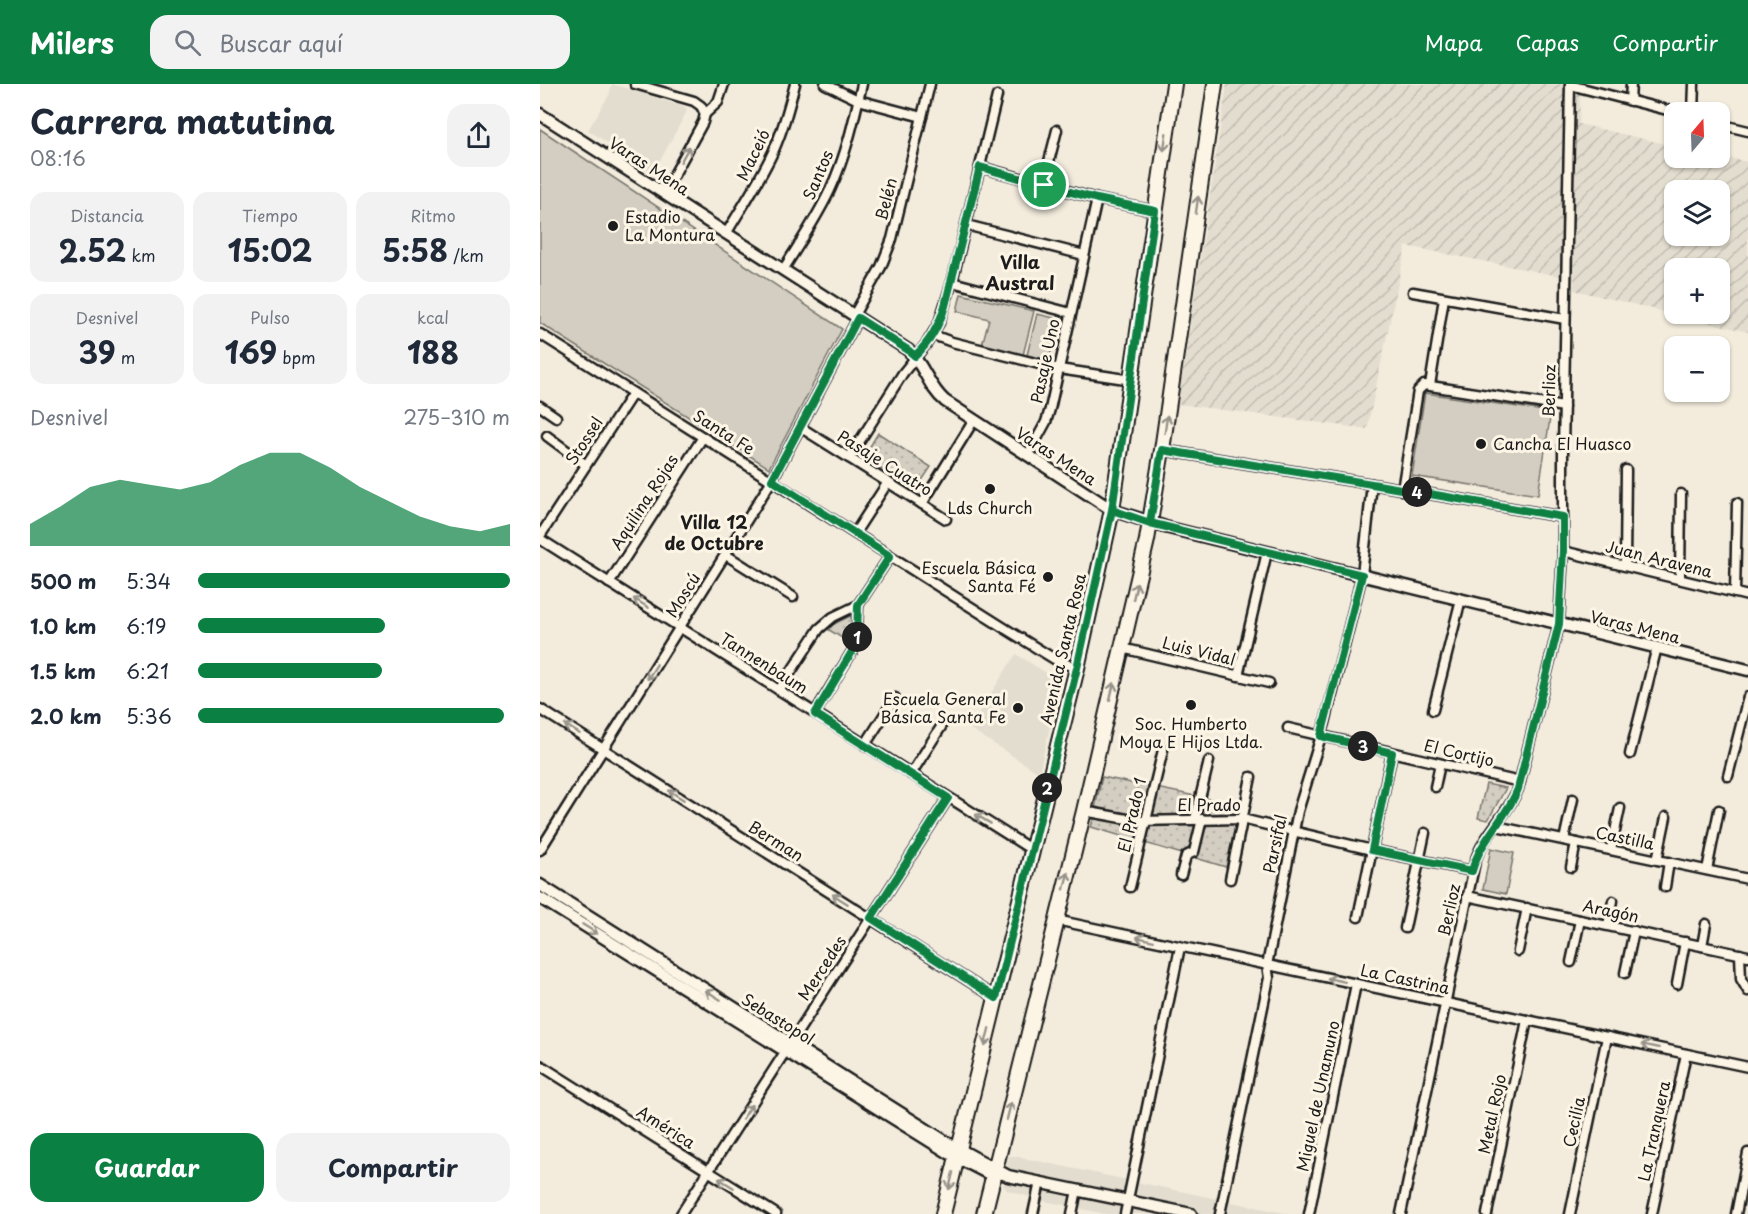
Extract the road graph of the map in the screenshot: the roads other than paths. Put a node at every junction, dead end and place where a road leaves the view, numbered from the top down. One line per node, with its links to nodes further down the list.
1 (634, 84): 12 (street)
2 (724, 84): 19 (street)
3 (795, 84): 30 (street, Maceió)
4 (825, 84): 14 (street)
5 (862, 84): 14 (street, Santos)
6 (930, 84): 20 (street, Belén)
7 (1174, 84): 28 (main road, Avenida Santa Rosa, one-way to 28)
8 (1215, 84): 53 (main road, one-way to 8)
9 (1570, 84): 15 (street); 38 (street, Berlioz)
10 (1631, 84): 15 (street)
11 (1694, 84): 16 (street)
12 (646, 86): 19 (street)
13 (997, 96): 24 (street)
14 (858, 100): 20 (street); 32 (street, Santos)
15 (1630, 101): 17 (street)
16 (1693, 102)
17 (1664, 109)
18 (540, 114): 26 (street, Varas Mena)
19 (705, 114): 26 (street, one-way to 19)
20 (922, 117): 37 (street, Belén)
21 (1730, 127): 23 (street)
22 (1057, 130): 25 (street)
23 (1748, 131)
24 (980, 167): 25 (street); 29 (street)
25 (1044, 185): 27 (street)
26 (664, 193): 30 (street, Varas Mena)
27 (1097, 199): 28 (street); 31 (street, Pasaje Uno)
28 (1155, 211): 43 (main road, Avenida Santa Rosa)
29 (966, 225): 31 (street); 33 (street)
30 (726, 234): 32 (street, Varas Mena)
31 (1084, 255): 36 (street, Pasaje Uno)
32 (783, 270): 37 (street, Varas Mena)
33 (952, 282): 36 (street); 40 (street)
34 (1413, 292): 35 (street)
35 (1444, 298): 38 (street); 44 (street)
36 (1071, 313): 42 (street, Pasaje Uno)
37 (856, 316): 41 (street, Varas Mena); 50 (street, Moscú)
38 (1565, 320): 47 (street, Berlioz)
39 (540, 334): 45 (street, Santa Fe)
40 (933, 335): 41 (street); 42 (street)
41 (915, 356): 49 (street, Varas Mena); 55 (street)
42 (1059, 369): 43 (street); 54 (street, Pasaje Uno)
43 (1132, 380): 65 (main road, Avenida Santa Rosa)
44 (1430, 385): 47 (street); 61 (street)
45 (633, 393): 52 (street, Santa Fe); 56 (street, Stossel)
46 (540, 406): 48 (street)
47 (1564, 407): 66 (street, Berlioz)
48 (556, 417)
49 (974, 420): 54 (street, Varas Mena); 64 (street)
50 (804, 429): 55 (street, Pasaje Cuatro); 58 (street, Moscú)
51 (547, 436): 56 (street)
52 (703, 437): 58 (street, Santa Fe); 78 (street, Aquilina Rojas)
53 (1162, 450): 60 (street); 68 (main road)
54 (1028, 455): 65 (street, Varas Mena)
55 (849, 458): 59 (street, Pasaje Cuatro)
56 (586, 465): 70 (street, Stossel)
57 (1626, 470): 75 (street)
58 (772, 480): 69 (street, Santa Fe); 73 (street, Moscú)
59 (888, 482): 64 (street, Pasaje Cuatro); 69 (street)
60 (1372, 484): 61 (street); 76 (street, Parsifal)
61 (1402, 490): 66 (street)
62 (1681, 494): 77 (street)
63 (1737, 502): 79 (street)
64 (922, 504): 67 (street, Pasaje Cuatro)
65 (1112, 510): 68 (street, Varas Mena); 88 (main road, Avenida Santa Rosa)
66 (1563, 517): 71 (street, Berlioz)
67 (946, 519)
68 (1150, 523): 72 (street, Varas Mena); 87 (main road, one-way to 68)
69 (855, 533): 74 (street, Santa Fe)
70 (540, 537): 78 (street, Tannenbaum)
71 (1563, 550): 75 (street, Juan Aravena); 84 (street, Berlioz)
72 (1267, 552): 76 (street, Varas Mena); 90 (street)
73 (726, 555): 81 (street); 85 (street, Moscú)
74 (890, 556): 83 (street); 88 (street, Santa Fe)
75 (1625, 565): 77 (street, Juan Aravena)
76 (1362, 575): 82 (street, Varas Mena); 100 (street, Parsifal)
77 (1680, 579): 79 (street, Juan Aravena)
78 (609, 583): 85 (street, Tannenbaum, one-way to 78)
79 (1735, 593): 80 (street, Juan Aravena)
80 (1748, 596)
81 (793, 597)
82 (1461, 599): 84 (street, Varas Mena); 96 (street)
83 (858, 605): 92 (street); 97 (street)
84 (1559, 624): 86 (street, Varas Mena); 111 (street, Berlioz)
85 (680, 628): 92 (street, Tannenbaum); 102 (street, Moscú, one-way to 102)
86 (1657, 647): 89 (street, Varas Mena); 105 (street)
87 (1122, 648): 90 (street, Luis Vidal); 117 (main road, one-way to 87)
88 (1077, 668): 128 (main road, Avenida Santa Rosa)
89 (1748, 670)
90 (1238, 676): 91 (street, Luis Vidal)
91 (1269, 683)
92 (779, 690): 97 (street, Tannenbaum)
93 (1748, 697): 109 (street)
94 (895, 698): 101 (street)
95 (540, 709): 102 (street, Berman, one-way to 95)
96 (1434, 710)
97 (815, 714): 101 (street, Tannenbaum)
98 (941, 727): 108 (street)
99 (1288, 728): 100 (street, El Cortijo)
100 (1321, 736): 104 (street, El Cortijo); 123 (street, Parsifal)
101 (865, 745): 108 (street, Tannenbaum)
102 (603, 749): 127 (street, Moscú); 148 (street, Berman, one-way to 102)
103 (1163, 750): 121 (street, El Prado 1)
104 (1392, 753): 107 (street, El Cortijo); 129 (street)
105 (1630, 754)
106 (1209, 761): 119 (street)
107 (1440, 764): 111 (street, El Cortijo); 112 (street)
108 (911, 774): 113 (street, Tannenbaum)
109 (1728, 776)
110 (1251, 777): 120 (street)
111 (1520, 782): 122 (street, Berlioz)
112 (1435, 787)
113 (948, 798): 128 (street, Tannenbaum, one-way to 113); 148 (street, Mercedes)
114 (1573, 799): 125 (street)
115 (1620, 808): 130 (street)
116 (1719, 810): 135 (street)
117 (1084, 811): 121 (street, El Prado); 149 (main road, one-way to 117)
118 (1666, 817): 132 (street)
119 (1198, 819): 120 (street, El Prado); 121 (street, El Prado); 137 (street)
120 (1242, 819): 123 (street, El Prado); 138 (street)
121 (1145, 822): 141 (street, El Prado 1)
122 (1496, 826): 125 (street, Castilla); 136 (street, Berlioz)
123 (1293, 832): 129 (street, El Prado); 161 (street, Parsifal)
124 (1425, 833): 131 (street)
125 (1564, 840): 126 (street, Castilla)
126 (1576, 843): 130 (street, Castilla); 134 (street)
127 (540, 850)
128 (1032, 850): 166 (main road, Avenida Santa Rosa)
129 (1372, 850): 131 (street, El Prado); 147 (street)
130 (1611, 850): 132 (street, Castilla)
131 (1419, 860): 136 (street, El Prado); 153 (street)
132 (1657, 860): 133 (street, Castilla)
133 (1669, 862): 135 (street, Castilla); 142 (street)
134 (1570, 867)
135 (1707, 870): 139 (street, Castilla)
136 (1472, 871): 143 (street, Berlioz)
137 (1181, 875)
138 (1230, 879)
139 (1748, 879)
140 (540, 885): 170 (street, Sebastopol, one-way to 140)
141 (1130, 887)
142 (1665, 887)
143 (1467, 896): 146 (street, Aragón); 167 (street, Berlioz)
144 (540, 898): 170 (street, Sebastopol, one-way to 170)
145 (1613, 901): 152 (street)
146 (1527, 908): 150 (street, Aragón); 158 (street)
147 (1358, 917)
148 (871, 918): 166 (street, Berman); 170 (street, Mercedes)
149 (1056, 920): 157 (street, La Castrina, one-way to 149); 177 (main road, one-way to 149)
150 (1580, 920): 152 (street, Aragón); 160 (street)
151 (1706, 924): 156 (street)
152 (1608, 925): 154 (street, Aragón)
153 (1405, 928)
154 (1634, 931): 155 (street, Aragón); 162 (street)
155 (1686, 942): 156 (street, Aragón); 164 (street)
156 (1702, 946): 159 (street, Aragón)
157 (1180, 947): 161 (street, La Castrina); 180 (street)
158 (1518, 951)
159 (1744, 955): 165 (street)
160 (1571, 962)
161 (1267, 965): 163 (street, La Castrina, one-way to 161); 189 (street, Parsifal)
162 (1625, 973)
163 (1356, 984): 167 (street, La Castrina); 190 (street, Miguel de Unamuno)
164 (1677, 984)
165 (1748, 991)
166 (996, 998): 174 (main road, Avenida Santa Rosa, one-way to 174)
167 (1445, 1003): 168 (street, La Castrina); 191 (street, Berlioz)
168 (1527, 1020): 169 (street, La Castrina); 192 (street, Metal Rojo)
169 (1607, 1037): 171 (street, La Castrina, one-way to 169); 193 (street, Cecilia)
170 (788, 1048): 174 (street, Sebastopol); 176 (street, Mercedes, one-way to 170)
171 (1686, 1054): 173 (street, La Castrina); 194 (street, La Tranquera)
172 (540, 1065): 176 (street, América)
173 (1748, 1067)
174 (957, 1153): 177 (street, Sebastopol); 183 (main road, Avenida Santa Rosa, one-way to 183)
175 (1748, 1154): 195 (street)
176 (708, 1171): 181 (street, Mercedes); 182 (street, América, one-way to 176)
177 (997, 1172): 178 (street, Sebastopol); 184 (main road)
178 (1040, 1182): 179 (street, Sebastopol); 185 (street)
179 (1077, 1190): 180 (street, Sebastopol); 186 (street)
180 (1128, 1201): 187 (street); 188 (street, Sebastopol)
181 (681, 1214)
182 (776, 1214)
183 (943, 1214)
184 (984, 1214)
185 (1034, 1214)
186 (1072, 1214)
187 (1125, 1214)
188 (1191, 1214)
189 (1220, 1214)
190 (1309, 1214)
191 (1401, 1214)
192 (1487, 1214)
193 (1570, 1214)
194 (1652, 1214)
195 (1736, 1214)

